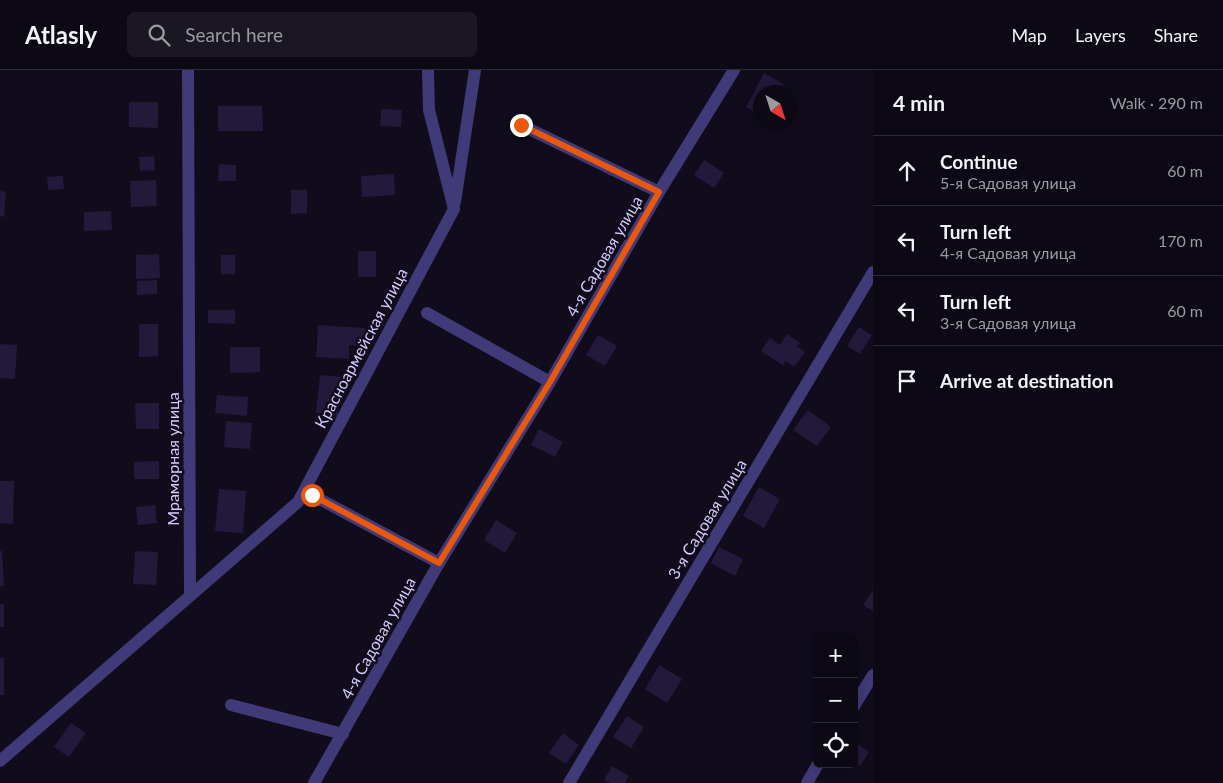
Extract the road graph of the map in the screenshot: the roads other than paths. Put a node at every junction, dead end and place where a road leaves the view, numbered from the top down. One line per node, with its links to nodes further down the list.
1 (188, 70): 13 (street, Мраморная улица)
2 (428, 70): 7 (street)
3 (475, 70): 7 (street, Красноармейская улица)
4 (734, 70): 6 (street, 4-я Садовая улица)
5 (521, 125): 6 (street)
6 (659, 192): 10 (street, 4-я Садовая улица)
7 (454, 209): 13 (street, Красноармейская улица)
8 (873, 272): 21 (street, 3-я Садовая улица)
9 (426, 313): 10 (street)
10 (550, 382): 12 (street, 4-я Садовая улица)
11 (312, 495): 12 (street)
12 (439, 563): 17 (street, 4-я Садовая улица)
13 (190, 596): 18 (street)
14 (873, 675): 15 (street)
15 (858, 699)
16 (231, 705): 17 (street)
17 (343, 734): 20 (street, 4-я Садовая улица)
18 (0, 760)
19 (816, 768): 22 (street)
20 (314, 783)
21 (569, 783)
22 (807, 783)

